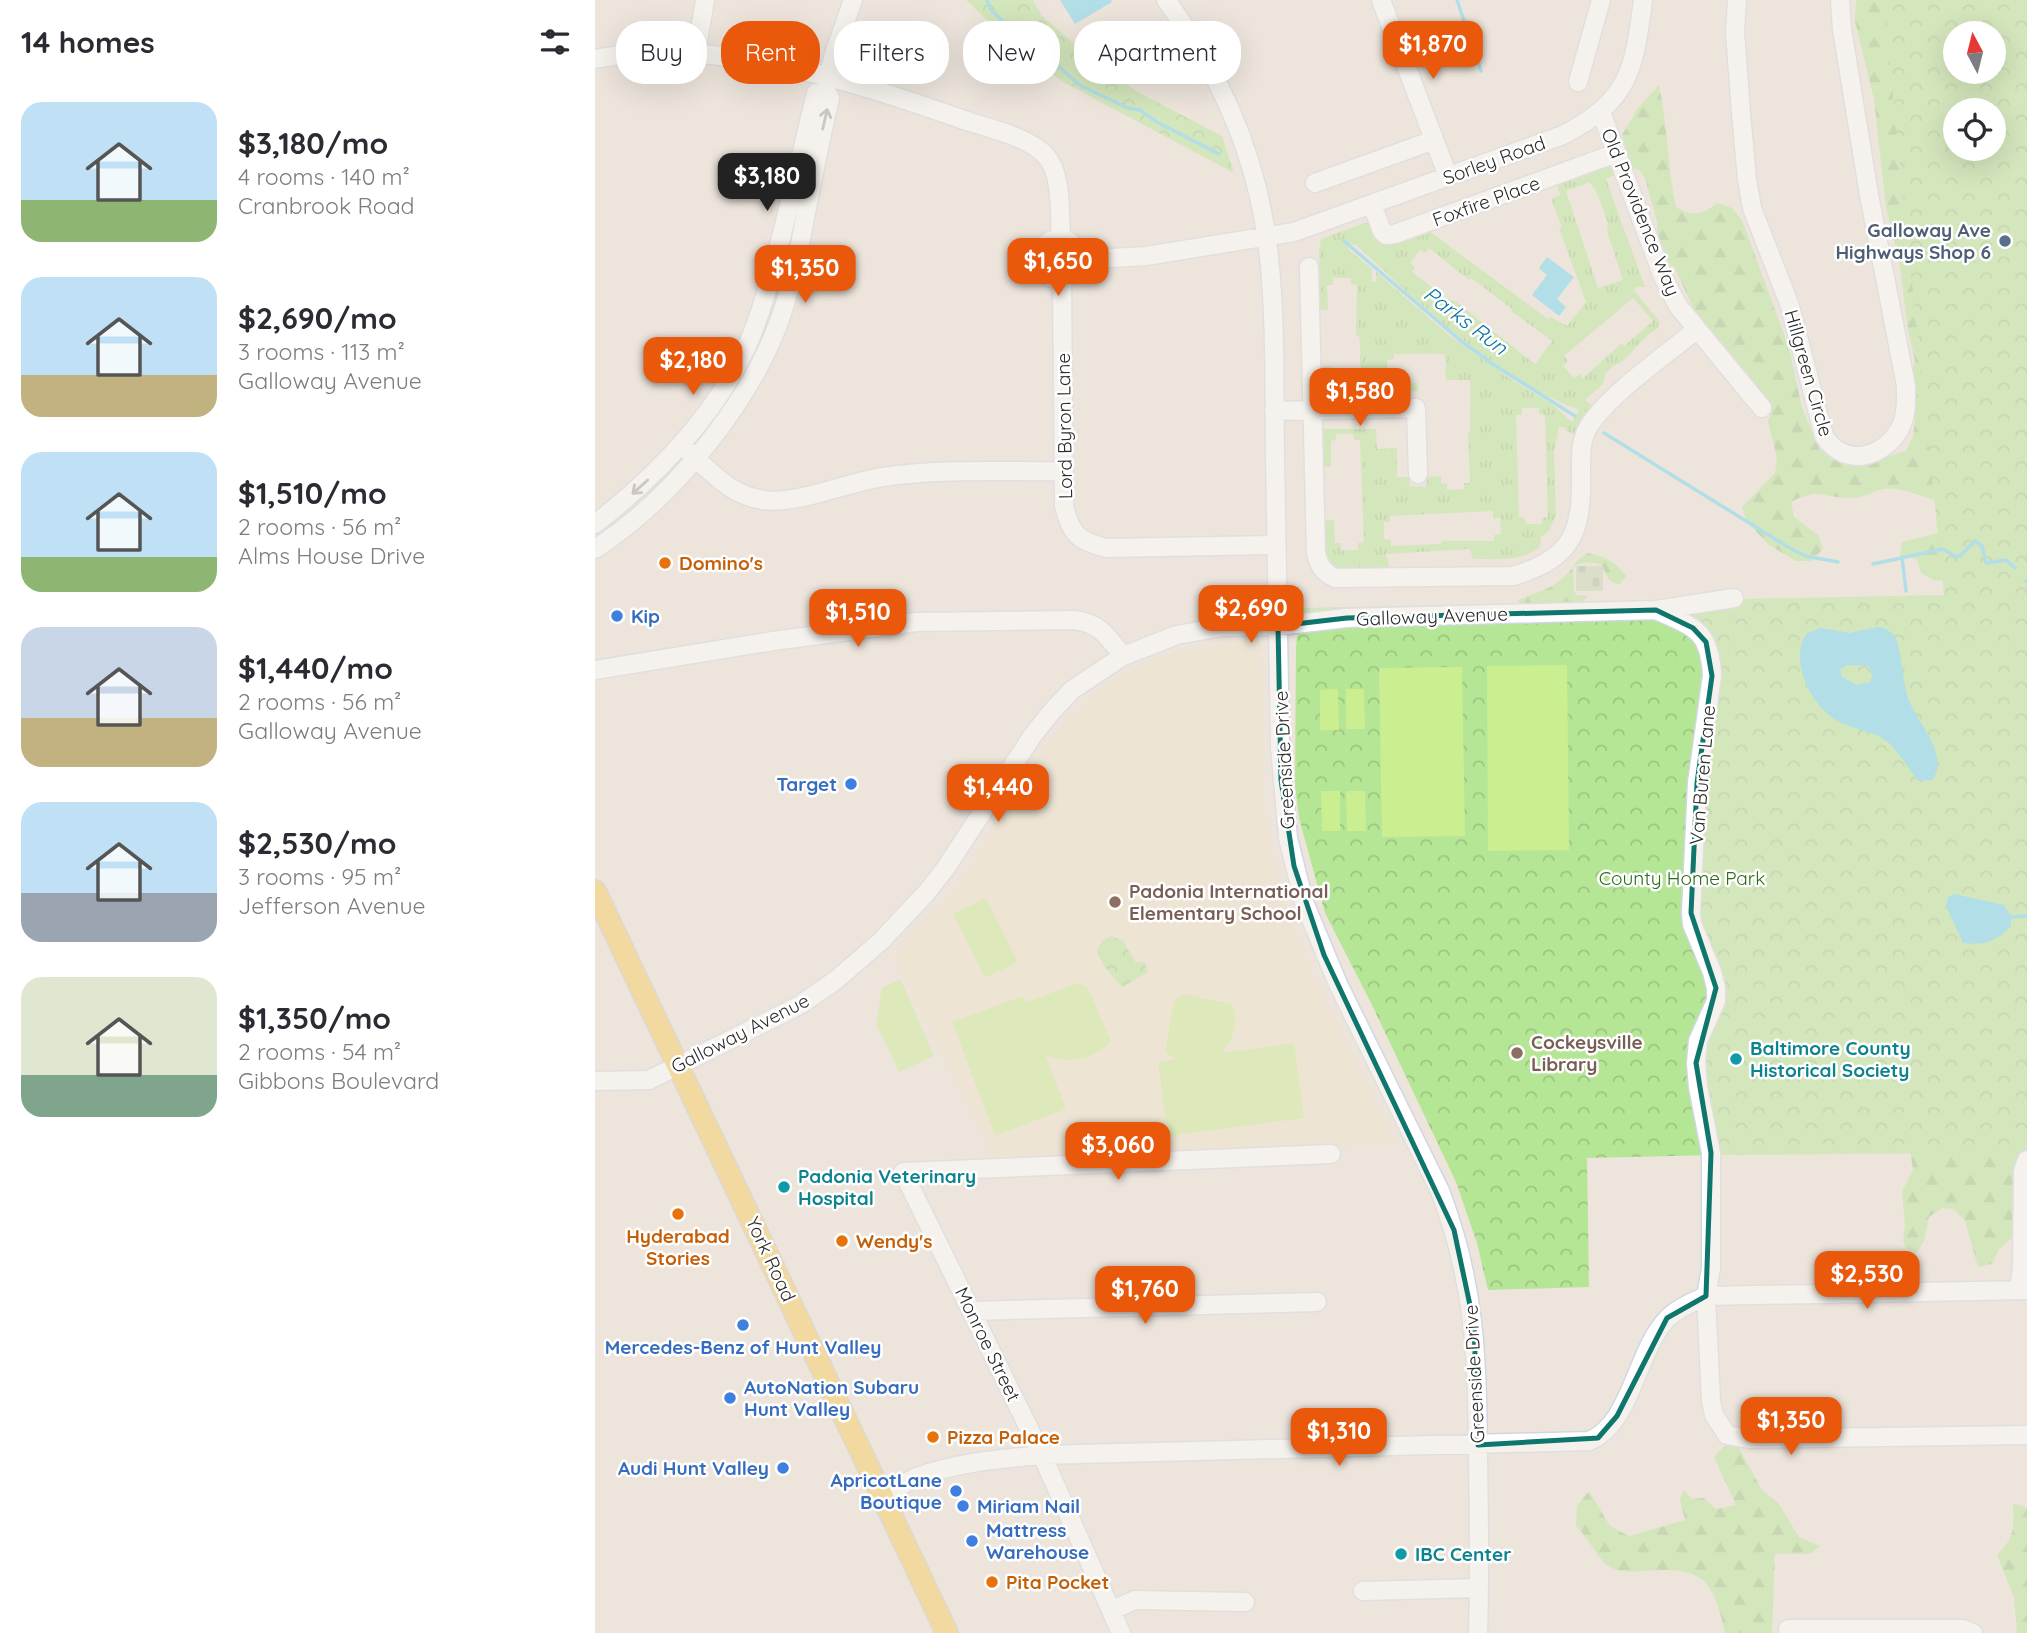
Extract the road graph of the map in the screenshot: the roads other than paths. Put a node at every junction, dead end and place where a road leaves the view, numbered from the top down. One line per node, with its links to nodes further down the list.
1 (705, 0): 9 (street)
2 (853, 0): 14 (street)
3 (1166, 0): 22 (street, Greenside Drive)
4 (1381, 0): 16 (street)
5 (1601, 0): 13 (street)
6 (1643, 0): 15 (street, Sorley Road)
7 (1737, 0): 8 (street, Hillgreen Circle)
8 (1840, 0)
9 (702, 21)
10 (707, 54): 14 (street)
11 (616, 56): 12 (street)
12 (595, 59)
13 (1578, 82)
14 (827, 83): 21 (street); 30 (street); 31 (street, one-way to 14)
15 (1601, 112): 17 (street, Old Providence Way); 18 (street, Sorley Road)
16 (1434, 140): 18 (street); 19 (street)
17 (1616, 153): 20 (street, Foxfire Place); 26 (street, Old Providence Way)
18 (1448, 176): 20 (street, Sorley Road)
19 (1315, 183)
20 (1372, 205): 22 (street, Sorley Road)
21 (1061, 238): 23 (street); 25 (street)
22 (1267, 238): 23 (street, Sorley Road); 29 (street, Greenside Drive)
23 (1080, 260): 25 (street)
24 (1309, 267): 28 (street)
25 (1062, 279): 32 (street, Lord Byron Lane)
26 (1696, 330): 27 (street, Old Providence Way); 28 (street)
27 (1762, 408)
28 (1313, 410): 29 (street); 33 (street)
29 (1274, 411): 35 (street, Greenside Drive)
30 (681, 444): 31 (street); 34 (street, one-way to 34)
31 (696, 458): 32 (street); 36 (street)
32 (1064, 471): 35 (street, Lord Byron Lane)
33 (1417, 474)
34 (595, 524)
35 (1276, 545): 39 (street, Greenside Drive)
36 (595, 549)
37 (1734, 598): 38 (street, Galloway Avenue)
38 (1656, 610): 39 (street, Galloway Avenue); 48 (street, Van Buren Lane)
39 (1278, 626): 40 (street, Galloway Avenue); 52 (street, Greenside Drive)
40 (1123, 656): 41 (street); 43 (street, Galloway Avenue)
41 (595, 670)
42 (595, 891): 43 (main road, York Road)
43 (679, 1065): 44 (street, Galloway Avenue); 54 (main road, York Road)
44 (595, 1081)
45 (1331, 1154): 50 (street, Monroe Street)
46 (2027, 1160): 47 (street)
47 (2023, 1290): 48 (street)
48 (1706, 1296): 51 (street, Van Buren Lane); 52 (street)
49 (1317, 1302): 50 (street)
50 (971, 1311): 53 (street, Monroe Street)
51 (2027, 1435)
52 (1478, 1445): 53 (street); 55 (street, Greenside Drive)
53 (1042, 1455): 54 (street); 58 (street, Monroe Street)
54 (883, 1496): 60 (main road, York Road)
55 (1479, 1588): 56 (street); 64 (street, Greenside Drive)
56 (1363, 1591)
57 (1245, 1602): 58 (street)
58 (1112, 1609): 63 (street, Monroe Street)
59 (1788, 1629): 61 (street)
60 (948, 1631)
61 (1831, 1631): 62 (street)
62 (1881, 1631): 65 (street)
63 (1121, 1633)
64 (1478, 1633)
65 (1973, 1633)

